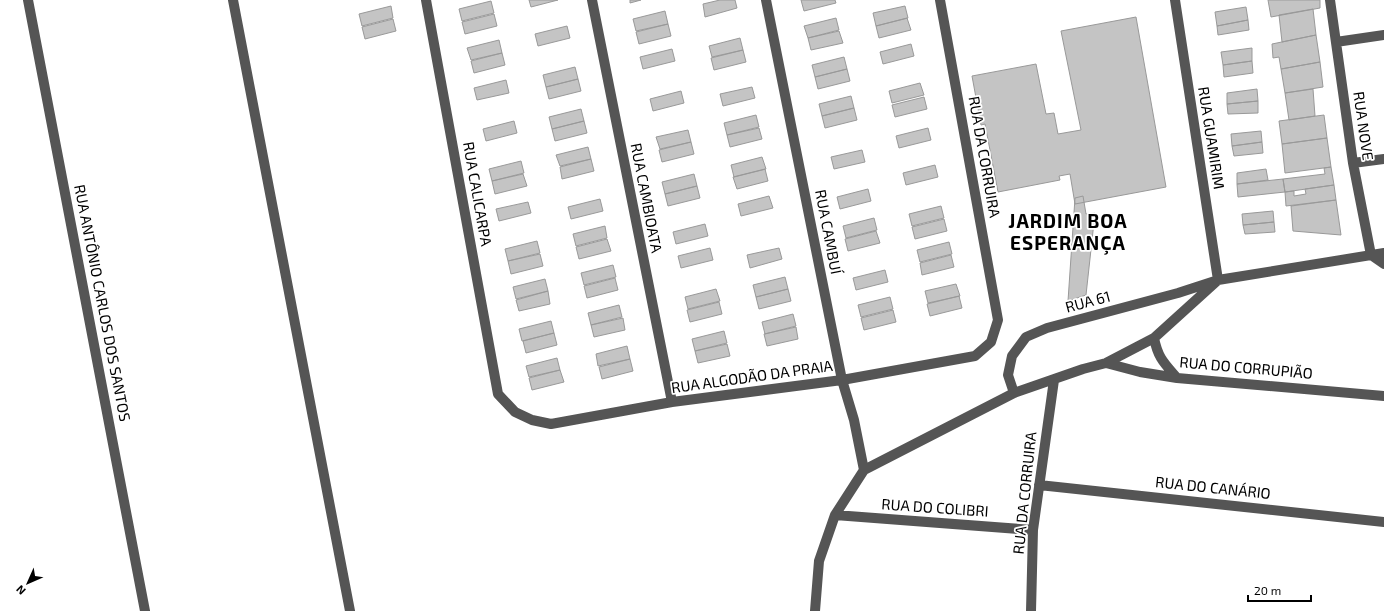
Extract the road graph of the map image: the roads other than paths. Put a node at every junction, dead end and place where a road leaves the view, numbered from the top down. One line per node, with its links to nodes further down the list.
1 (28, 0): 32 (street, RUA ANTÔNIO CARLOS DOS SANTOS)
2 (233, 0): 33 (street)
3 (426, 0): 24 (street, RUA CALICARPA)
4 (592, 0): 26 (street, RUA CAMBIOATA)
5 (766, 0): 21 (street, RUA CAMBUÍ)
6 (940, 0): 17 (street, RUA DA CORRUIRA)
7 (1175, 0): 16 (street, RUA GUAMIRIM)
8 (1330, 0): 10 (street, RUA NOVE)
9 (1384, 35): 10 (street)
10 (1336, 42): 12 (street, RUA NOVE)
11 (1384, 159): 12 (street)
12 (1353, 163): 14 (street, RUA NOVE)
13 (1384, 253): 14 (street, RUA 61)
14 (1371, 255): 15 (street); 16 (street, RUA 61)
15 (1384, 264)
16 (1218, 280): 18 (street); 23 (street, RUA 61)
17 (998, 320): 21 (street, RUA ALGODÃO DA PRAIA)
18 (1154, 338): 19 (street); 20 (street)
19 (1106, 363): 20 (street, RUA DO CORRUPIÃO); 22 (street)
20 (1177, 378): 25 (street, RUA DO CORRUPIÃO)
21 (842, 380): 26 (street, RUA ALGODÃO DA PRAIA); 27 (street, RUA CAMBUÍ)
22 (1054, 380): 23 (street); 28 (street, RUA DA CORRUIRA)
23 (1014, 393): 27 (street)
24 (498, 394): 26 (street, RUA ALGODÃO DA PRAIA)
25 (1384, 396)
26 (672, 402)
27 (864, 470): 29 (street)
28 (1038, 485): 30 (street, RUA DO CANÁRIO); 31 (street, RUA DA CORRUIRA)
29 (835, 515): 31 (street, RUA DO COLIBRI); 34 (street)
30 (1384, 522)
31 (1033, 530): 35 (street, RUA DA CORRUIRA)
32 (145, 611)
33 (350, 611)
34 (815, 611)
35 (1031, 611)

